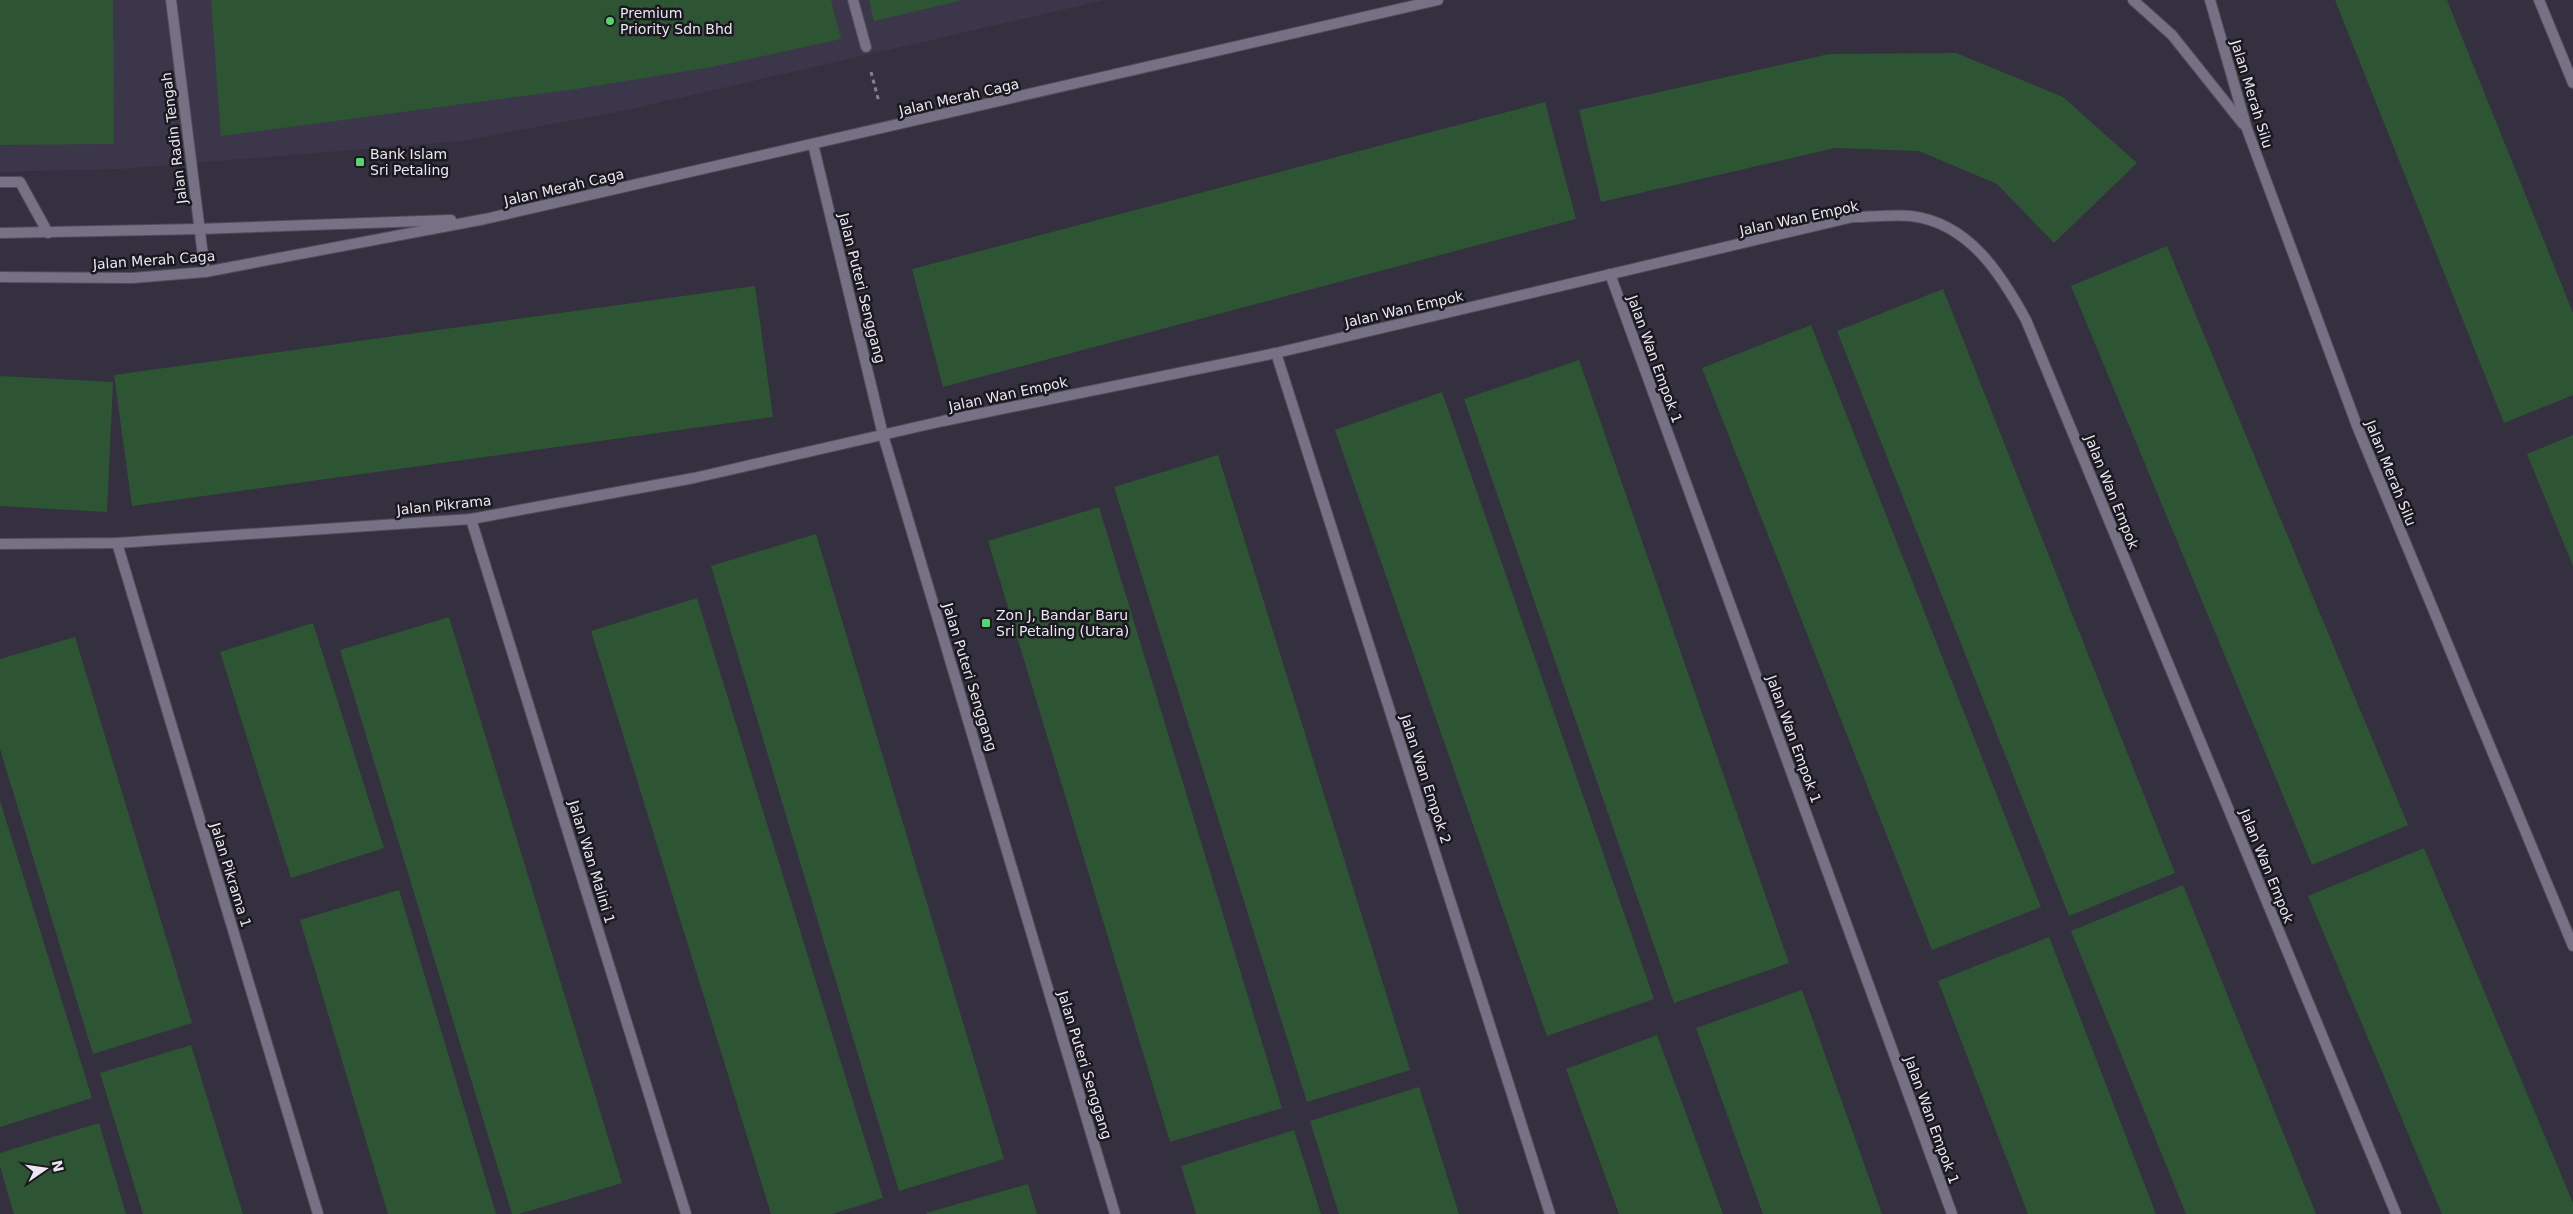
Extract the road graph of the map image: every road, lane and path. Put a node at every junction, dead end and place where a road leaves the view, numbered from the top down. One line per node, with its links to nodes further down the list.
1 (171, 0): 13 (street, Jalan Radin Tengah)
2 (853, 0): 7 (street)
3 (1438, 0): 10 (street, Jalan Merah Caga)
4 (2133, 0): 9 (street)
5 (2210, 0): 9 (street, Jalan Merah Silu)
6 (2539, 0): 8 (street)
7 (866, 47)
8 (2573, 83)
9 (2247, 128): 24 (street, Jalan Merah Silu)
10 (813, 144): 12 (street, Jalan Merah Caga); 20 (street, Jalan Puteri Senggang)
11 (0, 182): 15 (street)
12 (485, 219): 13 (street, Jalan Merah Caga); 16 (street, Jalan Merah Caga)
13 (199, 229): 15 (street, Jalan Merah Caga); 16 (street, Jalan Radin Tengah)
14 (0, 233): 15 (street, Jalan Merah Caga)
15 (48, 233)
16 (205, 272): 18 (street, Jalan Merah Caga)
17 (1610, 274): 19 (street, Jalan Wan Empok); 29 (street, Jalan Wan Empok 1); 30 (street, Jalan Wan Empok)
18 (0, 277)
19 (1276, 353): 20 (street, Jalan Wan Empok); 28 (street, Jalan Wan Empok 2)
20 (883, 435): 21 (street, Jalan Pikrama); 27 (street, Jalan Puteri Senggang)
21 (470, 519): 23 (street, Jalan Pikrama); 26 (street, Jalan Wan Malini 1)
22 (0, 544): 23 (street, Jalan Pikrama)
23 (117, 544): 25 (street, Jalan Pikrama 1)
24 (2573, 946)
25 (318, 1214)
26 (686, 1214)
27 (1115, 1214)
28 (1550, 1214)
29 (1952, 1214)
30 (2396, 1214)

